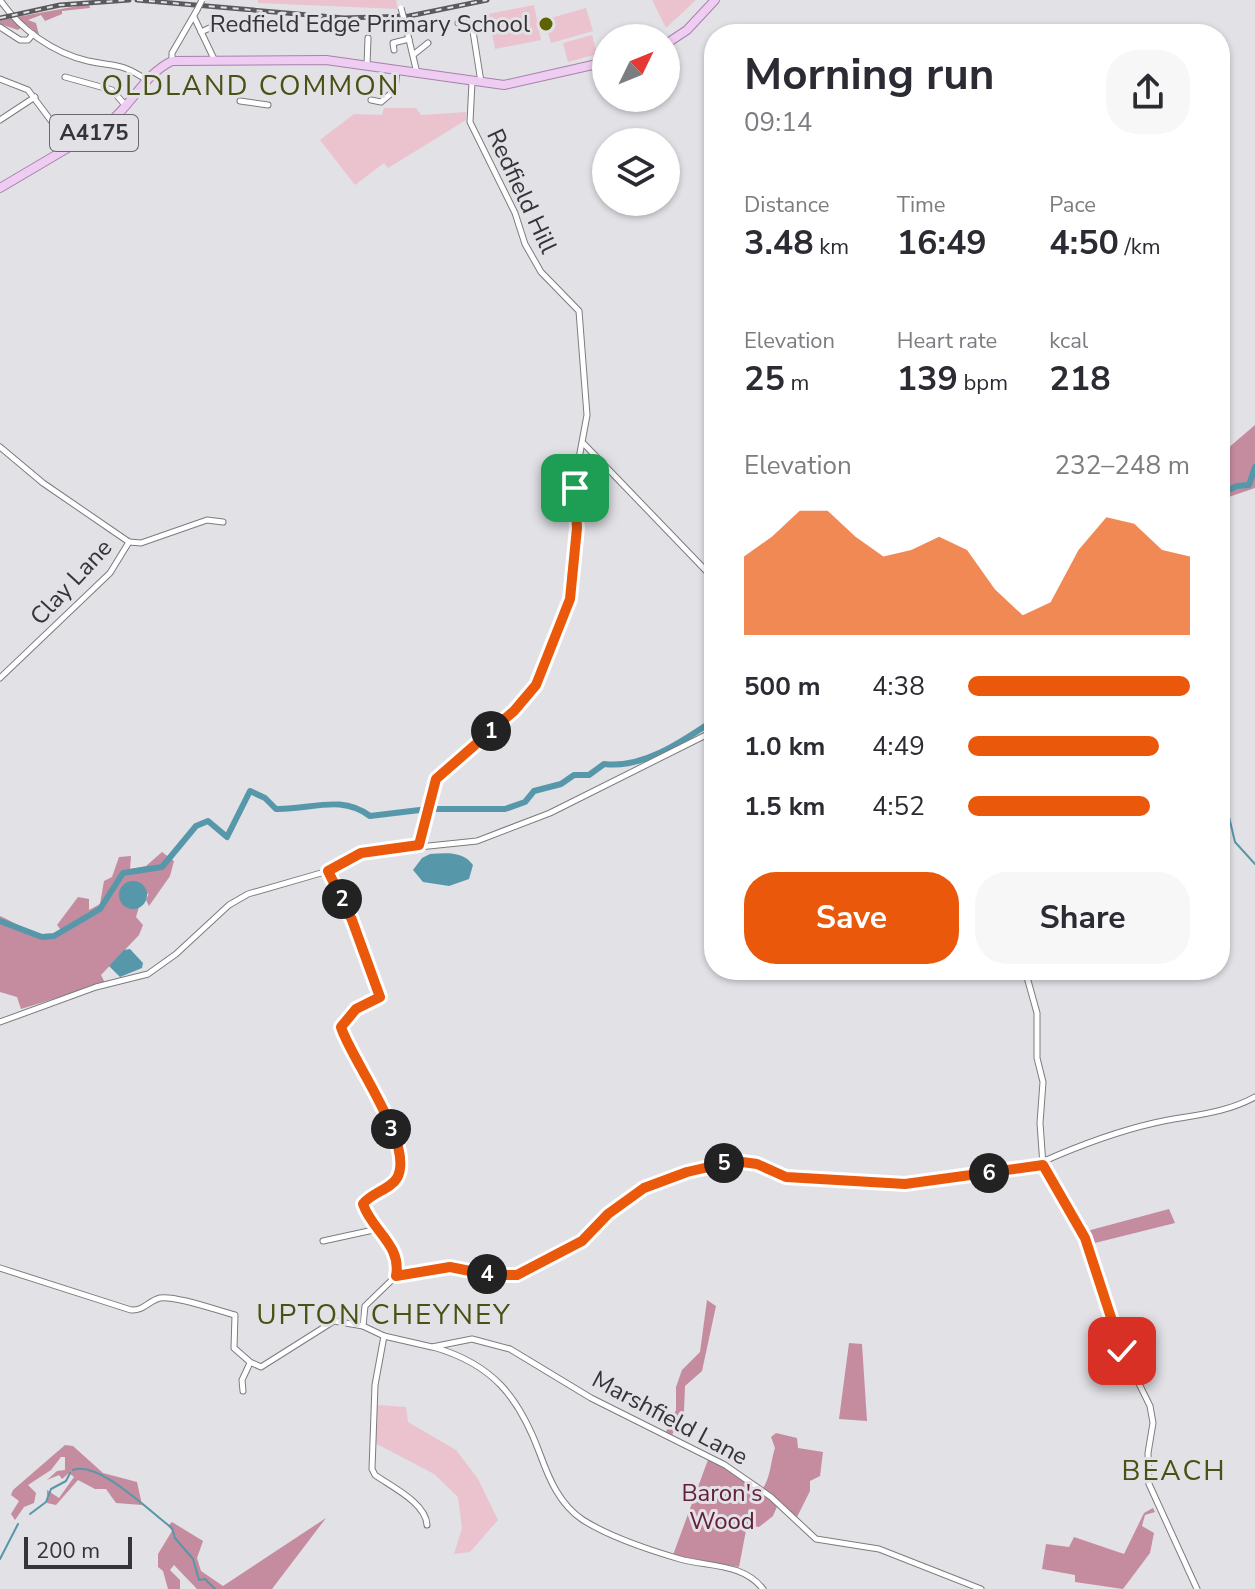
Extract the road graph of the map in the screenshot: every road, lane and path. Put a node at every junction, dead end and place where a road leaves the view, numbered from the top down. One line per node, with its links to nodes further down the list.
1 (0, 0): 10 (street)
2 (202, 0): 5 (street, bridge)
3 (399, 0): 13 (street, bridge)
4 (715, 0): 11 (main road)
5 (193, 16): 9 (street); 17 (street)
6 (458, 23): 26 (street, Redfield Hill)
7 (241, 25): 9 (street)
8 (0, 27): 10 (street)
9 (201, 32): 18 (street)
10 (33, 34): 25 (street)
11 (680, 37)
12 (368, 38): 20 (street)
13 (409, 39): 15 (street); 16 (street)
14 (428, 43): 16 (street)
15 (394, 50)
16 (413, 55): 22 (street)
17 (172, 61): 18 (main road); 25 (main road, A4175)
18 (215, 61): 20 (main road)
19 (592, 66): 26 (main road)
20 (367, 67): 21 (main road)
21 (397, 70): 22 (main road); 28 (street)
22 (418, 74): 26 (main road)
23 (0, 79): 27 (street)
24 (68, 79): 31 (street)
25 (147, 80): 31 (main road, A4175)
26 (476, 83): 35 (street, Redfield Hill)
27 (35, 97): 32 (street); 33 (street)
28 (371, 100)
29 (240, 101): 30 (street)
30 (268, 105)
31 (127, 106): 33 (main road, A4175)
32 (0, 120)
33 (70, 146): 34 (main road, A4175)
34 (0, 188)
35 (584, 444): 39 (street); 42 (street, Redfield Hill)
36 (0, 447): 38 (street)
37 (223, 522): 38 (street)
38 (129, 542): 40 (street, Clay Lane)
39 (704, 569)
40 (0, 678)
41 (704, 736): 42 (street)
42 (419, 845): 43 (street)
43 (328, 871): 45 (street); 48 (street)
44 (1028, 980): 47 (street)
45 (0, 1022)
46 (1255, 1097): 47 (street)
47 (1043, 1164): 51 (street); 60 (street)
48 (378, 1229): 49 (street); 51 (street)
49 (323, 1241)
50 (0, 1268): 55 (street)
51 (396, 1276): 52 (street)
52 (363, 1326): 53 (street, Marshfield Lane); 55 (street)
53 (384, 1336): 54 (street, Marshfield Lane); 57 (street)
54 (432, 1347): 58 (street); 59 (street, Marshfield Lane)
55 (250, 1362): 56 (street)
56 (243, 1391)
57 (427, 1525)
58 (763, 1589)
59 (981, 1589)
60 (1197, 1589)

